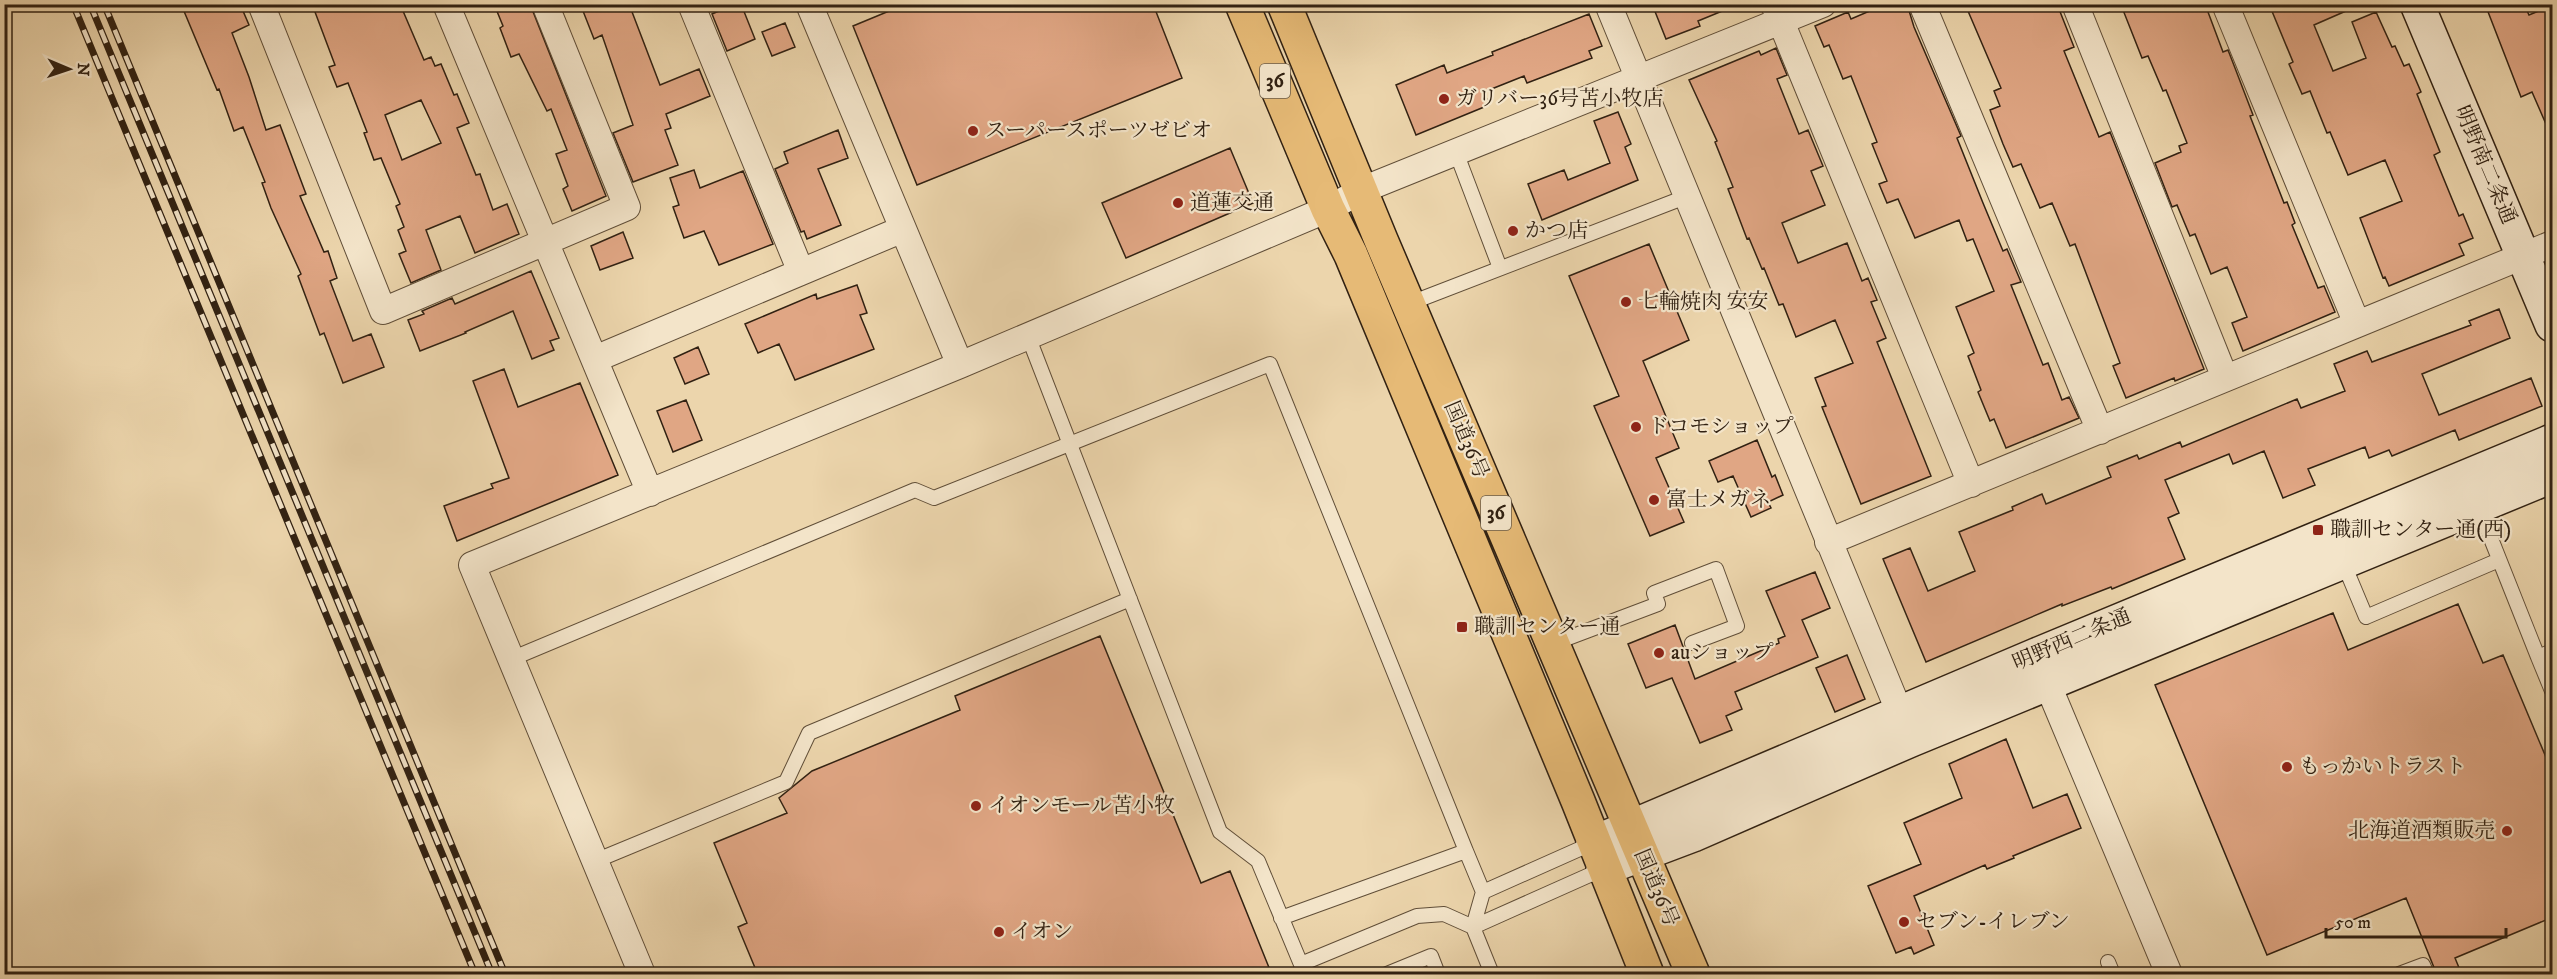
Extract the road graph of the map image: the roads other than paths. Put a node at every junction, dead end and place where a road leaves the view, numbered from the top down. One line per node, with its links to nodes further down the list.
1 (261, 4): 21 (street)
2 (447, 4): 21 (street)
3 (545, 4): 21 (street)
4 (692, 4): 24 (street)
5 (809, 4): 20 (street)
6 (1242, 4): 19 (highway, 国道36号 / 36)
7 (1284, 4): 17 (highway, 国道36号 / 36)
8 (1608, 4): 15 (street)
9 (1823, 4): 14 (street)
10 (1922, 4): 32 (street)
11 (2075, 4): 31 (street)
12 (2225, 4): 26 (street)
13 (2417, 4): 22 (street, 明野南二条通)
14 (1777, 13): 15 (street); 36 (street)
15 (1640, 79): 16 (street); 18 (street)
16 (1456, 152): 17 (street); 23 (lane)
17 (1362, 190): 19 (street); 25 (highway, 国道36号 / 36)
18 (1688, 196): 23 (lane); 39 (street)
19 (1328, 209): 28 (street); 53 (highway, 国道36号 / 36)
20 (903, 229): 24 (street); 30 (street)
21 (546, 243): 29 (street)
22 (2538, 250): 26 (street); 27 (street, 明野南二条通)
23 (1500, 268): 25 (lane)
24 (801, 272): 29 (street)
25 (1408, 304): 44 (highway, 国道36号 / 36)
26 (2357, 324): 31 (street)
27 (2553, 325)
28 (1028, 336): 30 (street); 34 (lane)
29 (595, 360): 37 (street)
30 (960, 365): 37 (street)
31 (2225, 378): 32 (street)
32 (2100, 431): 36 (street)
33 (2553, 441): 48 (street, 明野西二条通)
34 (1069, 443): 42 (lane); 47 (lane); 52 (lane)
35 (2553, 476): 38 (street, 明野西二条通)
36 (1971, 484): 39 (street)
37 (650, 493): 47 (street)
38 (2478, 506): 40 (lane); 41 (street, 明野西二条通)
39 (1828, 542): 50 (street)
40 (2499, 560): 41 (lane); 46 (lane)
41 (2343, 562): 48 (street, 明野西二条通)
42 (1130, 599): 54 (lane); 56 (lane)
43 (1692, 643): 44 (lane)
44 (1552, 644): 51 (highway, 国道36号 / 36)
45 (2553, 651): 46 (lane)
46 (2538, 657): 49 (lane)
47 (511, 658): 54 (street)
48 (2042, 669): 50 (street, 明野西二条通); 65 (street)
49 (2553, 691)
50 (1905, 726): 51 (street, 明野西二条通)
51 (1636, 841): 53 (street, 明野西二条通); 64 (highway, 国道36号 / 36)
52 (1466, 851): 55 (lane); 56 (lane)
53 (1598, 856): 55 (lane); 57 (lane); 63 (highway, 国道36号 / 36)
54 (595, 861): 59 (street)
55 (1483, 892): 57 (lane)
56 (1281, 918): 58 (lane)
57 (1473, 927): 58 (lane); 62 (lane)
58 (1303, 969)
59 (642, 975)
60 (1387, 975): 61 (lane)
61 (1438, 975)
62 (1492, 975)
63 (1647, 975)
64 (1693, 975)
65 (2169, 975)
66 (2399, 975): 67 (lane)
67 (2427, 975)

